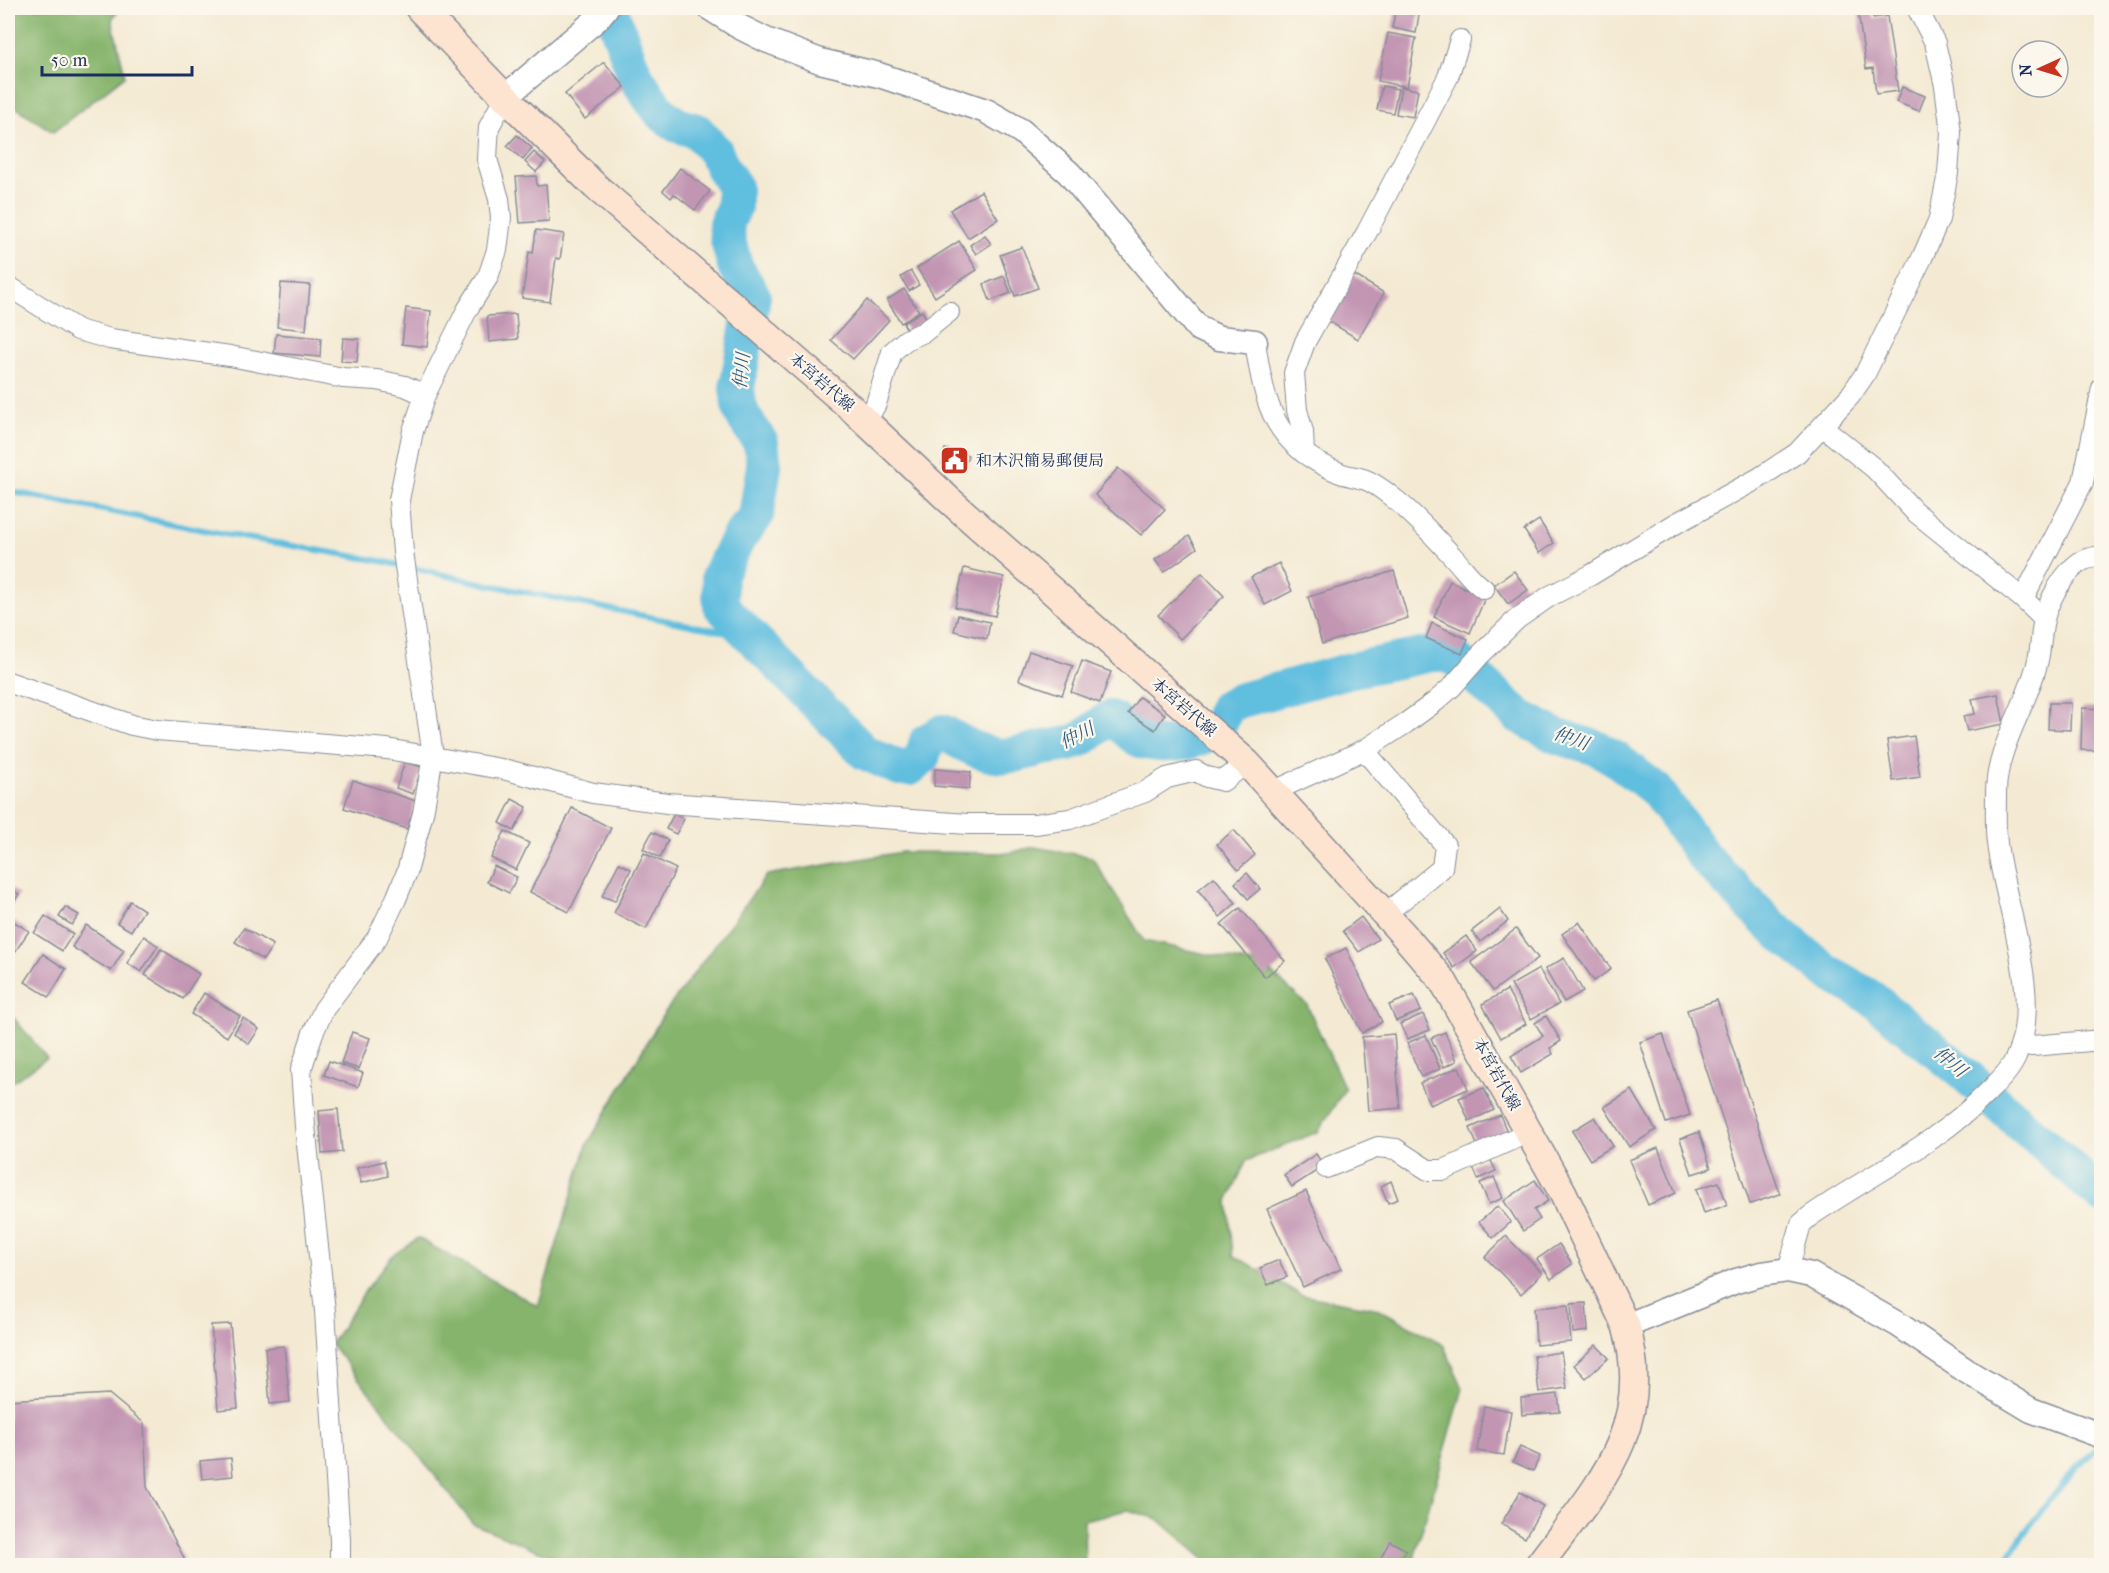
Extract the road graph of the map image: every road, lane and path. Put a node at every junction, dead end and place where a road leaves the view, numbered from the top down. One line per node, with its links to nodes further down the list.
1 (419, 8): 6 (main road, 本宮岩代線)
2 (710, 8): 9 (street)
3 (1917, 8): 13 (street)
4 (601, 13): 6 (street)
5 (1460, 40): 14 (street)
6 (505, 97): 11 (street); 12 (main road, 本宮岩代線)
7 (8, 286): 11 (street)
8 (949, 312): 12 (street)
9 (1256, 342): 14 (street)
10 (2102, 388): 17 (street)
11 (425, 395): 21 (street)
12 (866, 423): 22 (main road, 本宮岩代線)
13 (1823, 428): 17 (street); 20 (street)
14 (1304, 453): 16 (street)
15 (2102, 556): 18 (street)
16 (1484, 589)
17 (2023, 599): 18 (street)
18 (2044, 619): 26 (street)
19 (8, 682): 21 (street)
20 (1364, 750): 23 (street); 24 (street)
21 (433, 756): 22 (street); 32 (street)
22 (1247, 763): 23 (main road, 本宮岩代線)
23 (1272, 792): 24 (main road, 本宮岩代線)
24 (1385, 914): 27 (main road, 本宮岩代線)
25 (2102, 1040): 26 (street)
26 (2021, 1045): 29 (street)
27 (1529, 1132): 28 (street); 30 (main road, 本宮岩代線)
28 (1326, 1168)
29 (1788, 1270): 30 (street); 31 (street)
30 (1626, 1326): 33 (main road, 本宮岩代線)
31 (2102, 1436)
32 (340, 1566)
33 (1539, 1566)

